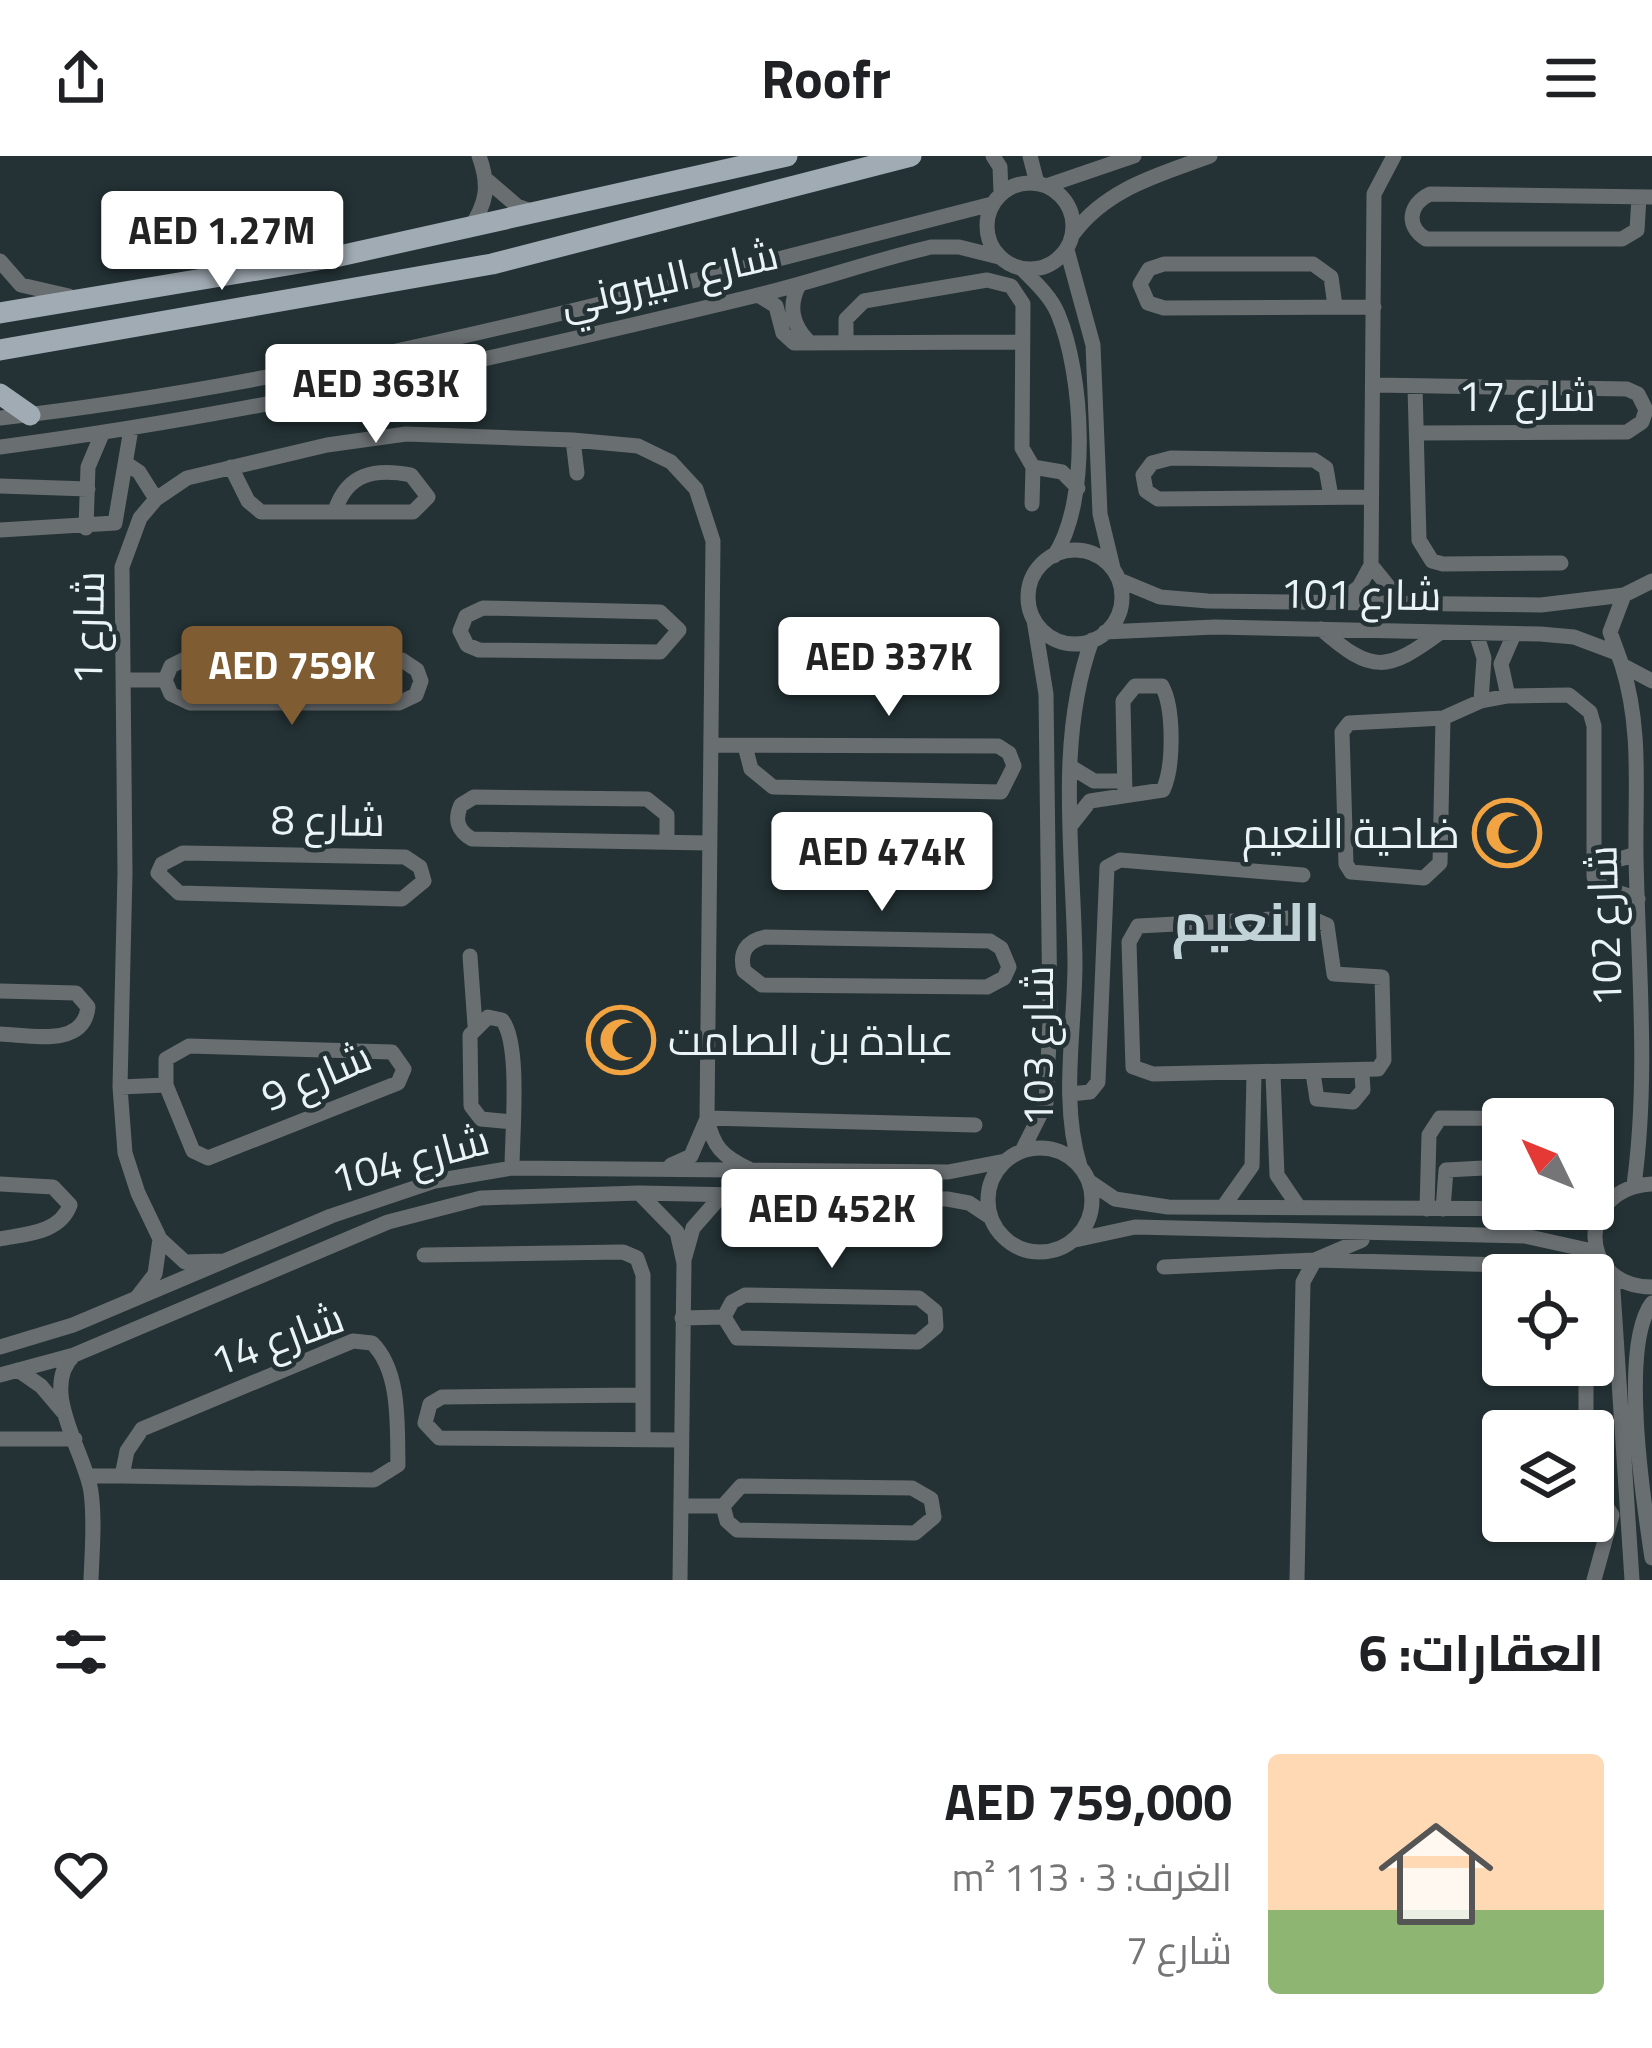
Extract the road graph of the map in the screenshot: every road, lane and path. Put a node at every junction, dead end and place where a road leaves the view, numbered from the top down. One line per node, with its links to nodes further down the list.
1 (479, 156): 9 (street)
2 (787, 156): 13 (main road)
3 (911, 156): 25 (main road)
4 (992, 156): 12 (street)
5 (1030, 156): 10 (street)
6 (1134, 156): 10 (street)
7 (1210, 156): 15 (street)
8 (1394, 156): 26 (street)
9 (488, 181): 13 (street); 14 (street)
10 (1041, 185): 12 (street); 15 (street)
11 (1646, 196): 11 (street)
12 (997, 199): 16 (street); 29 (street, شارع البيروني)
13 (539, 214): 14 (main road)
14 (469, 230): 19 (main road)
15 (1070, 242): 18 (street); 68 (street)
16 (998, 257): 18 (street); 21 (street, شارع البيروني)
17 (0, 261): 23 (street)
18 (1023, 270): 54 (street)
19 (258, 272): 20 (main road); 25 (main road)
20 (220, 278): 23 (main road); 28 (main road)
21 (799, 285): 22 (street, شارع البيروني); 32 (street)
22 (758, 296): 32 (street); 35 (street, شارع البيروني)
23 (90, 299): 27 (main road)
24 (1336, 306): 24 (street); 26 (street)
25 (261, 307): 28 (main road)
26 (1374, 307): 39 (street)
27 (0, 313)
28 (219, 314): 34 (main road)
29 (526, 320): 30 (street, شارع البيروني); 35 (street)
30 (501, 325): 37 (street); 42 (street, شارع البيروني)
31 (846, 339): 32 (street); 33 (street); 33 (street)
32 (808, 341)
33 (1022, 342): 51 (street)
34 (25, 347): 36 (main road); 38 (main road)
35 (533, 347): 37 (street, شارع البيروني)
36 (0, 350)
37 (504, 354): 44 (street, شارع البيروني)
38 (0, 367)
39 (1375, 385): 40 (street, شارع 17); 56 (street)
40 (1415, 386): 45 (street, شارع 17); 45 (street, شارع 17)
41 (0, 394): 42 (main road)
42 (29, 415): 43 (street, شارع البيروني)
43 (0, 418)
44 (131, 429): 46 (street, شارع البيروني); 49 (street)
45 (1417, 433): 66 (street)
46 (102, 434): 48 (street, شارع البيروني); 55 (street)
47 (573, 440): 50 (street, شارع 1); 52 (street); 76 (street, شارع 1)
48 (0, 447)
49 (127, 464): 58 (street); 61 (street)
50 (231, 466): 58 (street, شارع 1); 60 (street)
51 (1033, 467): 54 (street); 59 (street)
52 (578, 473)
53 (0, 486): 55 (street)
54 (1078, 488): 65 (street)
55 (88, 489): 62 (street)
56 (1371, 496): 57 (street); 67 (street)
57 (1331, 497): 57 (street)
58 (156, 499): 63 (street, شارع 1)
59 (1032, 504)
60 (335, 511): 60 (street)
61 (118, 519): 62 (street); 63 (street)
62 (86, 528): 64 (street)
63 (134, 529): 82 (street, شارع 1)
64 (0, 530)
65 (1054, 556): 68 (street); 73 (street)
66 (1561, 563)
67 (1371, 565): 71 (street); 72 (street)
68 (1116, 574): 71 (street, شارع 101); 80 (street)
69 (1649, 578): 70 (street)
70 (1624, 595): 72 (street, شارع 101); 81 (street)
71 (1339, 602): 72 (street, شارع 101)
72 (1401, 602)
73 (1034, 620): 80 (street); 118 (street, شارع 103)
74 (1321, 629): 77 (street, شارع 101); 77 (street); 80 (street, شارع 101)
75 (679, 630): 75 (street); 76 (street)
76 (710, 630): 88 (street, شارع 1)
77 (1441, 632): 78 (street, شارع 101)
78 (1476, 633): 79 (street, شارع 101); 86 (street)
79 (1514, 634): 81 (street, شارع 101); 85 (street)
80 (1098, 636): 90 (street, شارع 103)
81 (1618, 658): 84 (street, شارع 101); 96 (street, شارع 102)
82 (123, 680): 83 (street); 97 (street, شارع 1)
83 (165, 680): 83 (street)
84 (1652, 681)
85 (1508, 696): 86 (street); 95 (street)
86 (1480, 701): 87 (street)
87 (1443, 718): 87 (street)
88 (714, 745): 89 (street); 94 (street, شارع 1)
89 (745, 746): 89 (street)
90 (1071, 767): 91 (street); 92 (street, شارع 103)
91 (1124, 788): 91 (street); 92 (street)
92 (1071, 825): 113 (street, شارع 103)
93 (667, 841): 93 (street); 94 (street)
94 (708, 843): 102 (street, شارع 1)
95 (1594, 850): 96 (street); 100 (street)
96 (1636, 854): 100 (street, شارع 102)
97 (125, 873): 98 (street, شارع 8); 112 (street, شارع 1)
98 (158, 873): 98 (street, شارع 8)
99 (1303, 875): 113 (street)
100 (1638, 898): 129 (street, شارع 102)
101 (470, 956): 105 (street)
102 (708, 958): 103 (street); 114 (street, شارع 1)
103 (741, 958): 103 (street)
104 (0, 991): 106 (street)
105 (475, 1025): 116 (street); 116 (street)
106 (0, 1034)
107 (1312, 1073): 108 (street); 108 (street); 110 (street)
108 (1362, 1073): 109 (street)
109 (1254, 1074): 110 (street); 135 (street)
110 (1273, 1074): 133 (street)
111 (166, 1085): 111 (street, شارع 9); 112 (street)
112 (120, 1087): 143 (street, شارع 1)
113 (1070, 1094): 120 (street, شارع 103)
114 (707, 1118): 117 (street); 122 (street); 123 (street)
115 (1482, 1118): 136 (street)
116 (512, 1122): 121 (street)
117 (974, 1125)
118 (1022, 1151): 119 (street); 120 (street)
119 (1005, 1161): 123 (street, شارع 104); 139 (street)
120 (1080, 1166): 126 (street)
121 (512, 1168): 122 (street, شارع 104); 125 (street, شارع 104)
122 (666, 1168): 123 (street, شارع 104)
123 (749, 1168)
124 (1482, 1168): 136 (street)
125 (441, 1180): 134 (street); 138 (street, شارع 104)
126 (1090, 1181): 135 (street); 144 (street)
127 (0, 1184): 142 (street)
128 (1652, 1184): 129 (street)
129 (1634, 1185): 132 (street)
130 (639, 1193): 131 (street, شارع 104); 134 (street, شارع 104); 150 (street)
131 (722, 1195): 139 (street, شارع 104); 150 (street)
132 (1614, 1195)
133 (1298, 1206): 135 (street); 136 (street)
134 (443, 1207): 145 (street, شارع 104)
135 (1223, 1207)
136 (1435, 1209): 137 (street)
137 (1482, 1209)
138 (331, 1216): 145 (street); 149 (street, شارع 104)
139 (990, 1217): 144 (street)
140 (1595, 1230): 146 (street)
141 (1374, 1235): 144 (street); 146 (street); 148 (street)
142 (0, 1239)
143 (160, 1240): 149 (street); 156 (street)
144 (1075, 1240)
145 (339, 1243): 161 (street, شارع 104)
146 (1597, 1252)
147 (424, 1255): 164 (street)
148 (1315, 1260): 151 (street); 152 (street); 179 (street)
149 (224, 1261): 156 (street, شارع 104)
150 (684, 1263): 159 (street)
151 (1482, 1264)
152 (1164, 1267)
153 (1614, 1276): 155 (street)
154 (1614, 1287): 175 (street)
155 (1652, 1287)
156 (137, 1298): 160 (street, شارع 104)
157 (1652, 1303): 176 (street)
158 (724, 1317): 158 (street); 159 (street)
159 (682, 1318): 169 (street)
160 (0, 1347)
161 (74, 1355): 162 (street, شارع 104); 165 (street)
162 (18, 1370): 163 (street, شارع 104); 165 (street)
163 (0, 1375)
164 (643, 1395): 168 (street); 168 (street)
165 (65, 1415): 167 (street)
166 (0, 1439): 167 (street)
167 (75, 1439): 170 (street)
168 (643, 1439): 169 (street)
169 (678, 1439): 172 (street)
170 (88, 1476): 171 (street, شارع 14); 177 (street)
171 (122, 1476): 171 (street, شارع 14)
172 (680, 1506): 173 (street); 178 (street)
173 (723, 1506): 173 (street)
174 (1614, 1510): 175 (street)
175 (1618, 1515): 180 (street); 181 (street)
176 (1652, 1558)
177 (92, 1580)
178 (680, 1580)
179 (1297, 1580)
180 (1594, 1580)
181 (1632, 1580)

